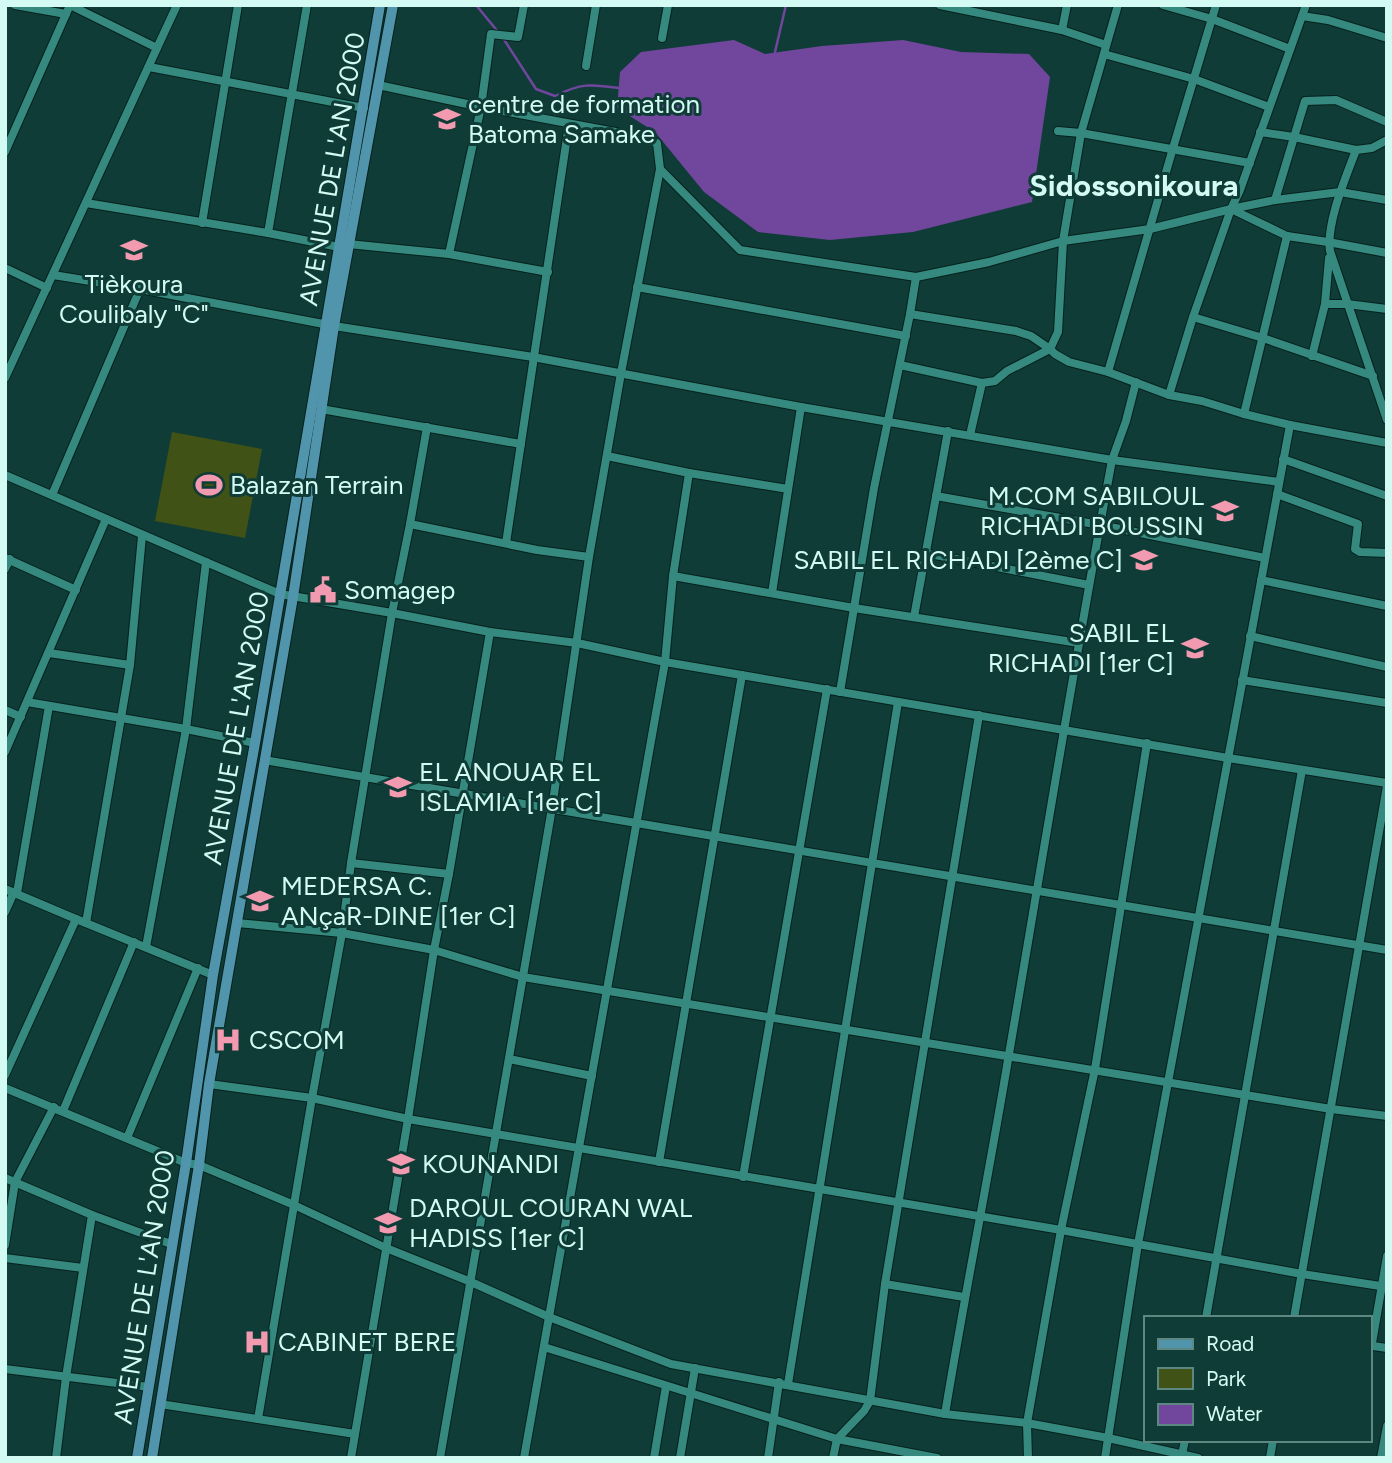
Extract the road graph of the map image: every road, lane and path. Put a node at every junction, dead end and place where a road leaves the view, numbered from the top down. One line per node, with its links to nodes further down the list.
1 (15, 5): 16 (street)
2 (177, 5): 23 (street)
3 (238, 5): 29 (street)
4 (307, 5): 31 (street)
5 (380, 5): 34 (main road, AVENUE DE L'AN 2000)
6 (393, 5): 30 (main road, AVENUE DE L'AN 2000)
7 (524, 5): 32 (street)
8 (596, 5): 26 (street)
9 (668, 5): 21 (street)
10 (940, 5): 20 (street)
11 (1068, 5): 20 (street)
12 (1118, 5): 25 (street)
13 (1163, 5): 17 (street)
14 (1216, 5): 19 (street)
15 (1306, 5): 18 (street)
16 (69, 8): 23 (street); 38 (street)
17 (1177, 8): 19 (street)
18 (1302, 16): 22 (street); 24 (street)
19 (1212, 19): 24 (street); 28 (street)
20 (1062, 30): 25 (street)
21 (662, 38)
22 (1387, 38)
23 (157, 48): 27 (street)
24 (1290, 49): 33 (street)
25 (1105, 50): 28 (street); 39 (street)
26 (586, 66)
27 (149, 67): 29 (street); 51 (street)
28 (1194, 79): 33 (street); 43 (street)
29 (225, 81): 31 (street); 53 (street)
30 (378, 85): 32 (street); 58 (main road, AVENUE DE L'AN 2000)
31 (292, 94): 34 (street); 55 (street)
32 (481, 107): 36 (street); 61 (street)
33 (1269, 107): 40 (street)
34 (364, 108): 58 (main road, AVENUE DE L'AN 2000)
35 (1387, 122): 41 (street)
36 (569, 124): 47 (street); 63 (street)
37 (1058, 131): 39 (street)
38 (10, 132): 45 (street)
39 (1081, 132): 43 (street); 57 (street)
40 (1260, 132): 41 (street); 46 (street)
41 (1294, 136): 44 (street); 49 (street)
42 (1387, 140): 44 (street)
43 (1173, 148): 46 (street); 54 (street)
44 (1356, 150): 48 (street)
45 (5, 152)
46 (1250, 163): 52 (street)
47 (660, 169): 65 (street); 66 (street)
48 (1340, 192): 49 (street); 50 (street); 59 (street)
49 (1275, 200): 52 (street)
50 (1387, 200)
51 (86, 203): 53 (street); 64 (street)
52 (1231, 209): 54 (street); 56 (street); 73 (street)
53 (202, 223): 55 (street)
54 (1150, 229): 57 (street); 81 (street)
55 (268, 233): 58 (street)
56 (1287, 236): 59 (street); 76 (street)
57 (1063, 242): 65 (street); 77 (street)
58 (344, 245): 61 (street); 74 (main road, AVENUE DE L'AN 2000)
59 (1329, 246): 60 (street); 69 (street); 70 (street)
60 (1387, 253)
61 (449, 254): 63 (street)
62 (5, 268): 67 (street)
63 (548, 272): 79 (street)
64 (53, 275): 67 (street); 68 (street)
65 (915, 277): 72 (street)
66 (637, 287): 75 (street); 82 (street)
67 (47, 288): 84 (street)
68 (140, 289): 74 (street); 108 (street)
69 (1325, 304): 70 (street); 78 (street)
70 (1347, 304): 71 (street); 83 (street)
71 (1387, 310)
72 (910, 314): 75 (street); 77 (street)
73 (1192, 317): 76 (street); 89 (street)
74 (330, 326): 79 (street); 91 (main road, AVENUE DE L'AN 2000); 129 (main road, AVENUE DE L'AN 2000)
75 (906, 336): 80 (street)
76 (1263, 338): 78 (street); 92 (street)
77 (1050, 349): 81 (street); 86 (street)
78 (1312, 356): 83 (street)
79 (533, 357): 82 (street); 100 (street)
80 (900, 365): 86 (street); 94 (street)
81 (1108, 372): 85 (street)
82 (621, 373): 90 (street); 101 (street)
83 (1373, 376): 87 (street)
84 (5, 378)
85 (1136, 382): 89 (street); 103 (street)
86 (982, 383): 98 (street)
87 (1376, 386): 88 (street); 93 (street)
88 (1387, 391)
89 (1169, 394): 92 (street)
90 (801, 407): 94 (street); 107 (street)
91 (321, 409): 96 (street); 130 (main road, AVENUE DE L'AN 2000)
92 (1244, 414): 95 (street)
93 (1387, 420)
94 (888, 421): 97 (street); 132 (street)
95 (1290, 425): 99 (street); 102 (street)
96 (427, 428): 100 (street); 113 (street)
97 (947, 431): 98 (street); 110 (street)
98 (970, 435): 103 (street)
99 (1387, 443)
100 (521, 444): 116 (street)
101 (607, 456): 104 (street); 119 (street)
102 (1283, 459): 106 (street); 111 (street)
103 (1112, 460): 106 (street); 114 (street)
104 (689, 472): 107 (street); 124 (street)
105 (5, 475): 108 (street)
106 (1279, 482): 109 (street)
107 (788, 489): 128 (street)
108 (52, 495): 112 (street)
109 (1277, 495): 118 (street); 121 (street)
110 (936, 496): 114 (street); 117 (street)
111 (1387, 496)
112 (106, 519): 115 (street); 127 (street)
113 (410, 524): 116 (street); 133 (street)
114 (1100, 525): 121 (street); 126 (street)
115 (142, 536): 122 (street); 141 (street)
116 (506, 543): 119 (street)
117 (925, 553): 126 (street); 134 (street)
118 (1387, 553)
119 (589, 557): 137 (street)
120 (7, 558): 123 (street); 127 (street)
121 (1265, 558): 125 (street)
122 (206, 562): 129 (street); 155 (street)
123 (5, 569)
124 (673, 576): 128 (street); 140 (street)
125 (1261, 580): 131 (street); 136 (street)
126 (1089, 585): 138 (street)
127 (76, 590): 139 (street)
128 (772, 593): 132 (street)
129 (280, 594): 130 (street); 157 (main road, AVENUE DE L'AN 2000)
130 (293, 597): 133 (street); 161 (main road, AVENUE DE L'AN 2000)
131 (1387, 606)
132 (854, 608): 134 (street); 146 (street)
133 (392, 613): 135 (street); 163 (street)
134 (914, 617): 138 (street)
135 (490, 632): 137 (street); 165 (street)
136 (1250, 636): 142 (street); 144 (street)
137 (577, 643): 140 (street); 166 (street)
138 (1079, 643): 156 (street)
139 (49, 653): 141 (street); 147 (street)
140 (665, 662): 143 (street); 167 (street)
141 (130, 665): 154 (street)
142 (1387, 667)
143 (742, 675): 145 (street); 168 (street)
144 (1242, 680): 149 (street); 160 (street)
145 (827, 690): 146 (street); 169 (street)
146 (840, 692): 148 (street)
147 (27, 702): 150 (street); 153 (street)
148 (898, 702): 152 (street); 171 (street)
149 (1387, 703)
150 (49, 706): 154 (street); 174 (street)
151 (5, 710): 153 (street)
152 (979, 715): 156 (street); 173 (street)
153 (21, 717): 159 (street)
154 (122, 718): 155 (street); 180 (street)
155 (186, 729): 157 (street); 186 (street)
156 (1063, 730): 158 (street); 175 (street)
157 (255, 743): 190 (main road, AVENUE DE L'AN 2000)
158 (1147, 743): 160 (street); 176 (street)
159 (5, 752)
160 (1228, 758): 162 (street); 178 (street)
161 (264, 760): 163 (street); 181 (main road, AVENUE DE L'AN 2000)
162 (1302, 770): 164 (street); 182 (street)
163 (365, 777): 165 (street); 170 (street)
164 (1387, 784): 185 (street)
165 (463, 794): 166 (street); 172 (street)
166 (552, 808): 167 (street); 191 (street)
167 (636, 822): 168 (street); 192 (street)
168 (714, 836): 169 (street); 193 (street)
169 (798, 850): 171 (street); 194 (street)
170 (351, 863): 172 (street); 183 (street)
171 (872, 863): 173 (street); 195 (street)
172 (449, 874): 187 (street)
173 (952, 877): 175 (street); 196 (street)
174 (12, 891): 177 (street); 179 (street)
175 (1036, 891): 176 (street); 197 (street)
176 (1120, 905): 178 (street); 199 (street)
177 (5, 912)
178 (1198, 918): 182 (street); 202 (street)
179 (76, 919): 180 (street); 200 (street)
180 (86, 923): 184 (street)
181 (237, 923): 183 (street); 203 (main road, AVENUE DE L'AN 2000)
182 (1273, 931): 185 (street); 205 (street)
183 (342, 933): 187 (street); 206 (street)
184 (134, 942): 186 (street); 209 (street)
185 (1359, 946): 188 (street); 208 (street)
186 (146, 947): 189 (street)
187 (434, 950): 191 (street); 211 (street)
188 (1387, 950)
189 (198, 968): 190 (street); 213 (street)
190 (213, 975): 216 (main road, AVENUE DE L'AN 2000)
191 (523, 977): 192 (street); 198 (street)
192 (607, 991): 193 (street); 201 (street)
193 (687, 1003): 194 (street); 215 (street)
194 (771, 1017): 195 (street); 218 (street)
195 (845, 1029): 196 (street); 220 (street)
196 (926, 1042): 197 (street); 221 (street)
197 (1009, 1055): 199 (street); 224 (street)
198 (509, 1059): 201 (street); 212 (street)
199 (1095, 1069): 202 (street); 225 (street)
200 (5, 1075)
201 (592, 1076): 214 (street)
202 (1168, 1081): 205 (street); 227 (street)
203 (209, 1084): 206 (street); 217 (main road, AVENUE DE L'AN 2000)
204 (5, 1088): 207 (street)
205 (1246, 1093): 208 (street); 232 (street)
206 (312, 1098): 211 (street); 222 (street)
207 (54, 1107): 209 (street); 219 (street)
208 (1331, 1108): 210 (street); 234 (street)
209 (63, 1111): 213 (street)
210 (1387, 1116)
211 (408, 1119): 212 (street); 229 (street)
212 (496, 1133): 214 (street); 235 (street)
213 (127, 1138): 216 (street)
214 (579, 1148): 215 (street); 241 (street)
215 (659, 1162): 218 (street)
216 (186, 1163): 217 (street); 226 (main road, AVENUE DE L'AN 2000)
217 (199, 1165): 222 (street); 252 (main road, AVENUE DE L'AN 2000)
218 (743, 1177): 220 (street)
219 (8, 1180): 223 (street); 228 (street)
220 (820, 1190): 221 (street); 247 (street)
221 (899, 1203): 224 (street); 236 (street)
222 (294, 1205): 229 (street); 254 (street)
223 (92, 1215): 226 (street); 233 (street)
224 (979, 1216): 225 (street); 238 (street)
225 (1060, 1230): 227 (street); 256 (street)
226 (171, 1244): 249 (main road, AVENUE DE L'AN 2000)
227 (1138, 1244): 232 (street); 259 (street)
228 (5, 1245)
229 (386, 1248): 235 (street); 258 (street)
230 (1387, 1256): 237 (street)
231 (5, 1258): 233 (street)
232 (1217, 1258): 234 (street); 239 (street)
233 (83, 1268): 246 (street)
234 (1302, 1274): 237 (street); 240 (street)
235 (471, 1282): 241 (street); 268 (street)
236 (885, 1284): 238 (street); 251 (street)
237 (1384, 1286): 243 (street)
238 (964, 1297): 253 (street)
239 (1206, 1316)
240 (1294, 1316)
241 (549, 1318): 242 (street); 244 (street)
242 (544, 1347): 248 (street); 269 (street)
243 (1387, 1348)
244 (695, 1368): 247 (street); 250 (street)
245 (5, 1369): 246 (street)
246 (66, 1377): 249 (street); 264 (street)
247 (784, 1383): 251 (street); 255 (street)
248 (666, 1386): 250 (street); 270 (street)
249 (149, 1387): 265 (main road, AVENUE DE L'AN 2000)
250 (691, 1394): 255 (street); 271 (street)
251 (870, 1401): 253 (street); 260 (street)
252 (160, 1404): 254 (street); 266 (main road, AVENUE DE L'AN 2000)
253 (945, 1413): 256 (street)
254 (258, 1419): 258 (street)
255 (774, 1419): 260 (street); 272 (street)
256 (1027, 1423): 259 (street); 275 (street)
257 (1387, 1426): 278 (street)
258 (355, 1434): 267 (street)
259 (1108, 1438): 263 (street); 276 (street)
260 (837, 1439): 262 (street); 273 (street)
261 (1185, 1442): 263 (street)
262 (903, 1455): 274 (street)
263 (1182, 1455): 277 (street)
264 (56, 1458)
265 (137, 1458)
266 (152, 1458)
267 (351, 1458)
268 (440, 1458)
269 (524, 1458)
270 (654, 1458)
271 (680, 1458)
272 (768, 1458)
273 (834, 1458)
274 (937, 1458)
275 (1028, 1458)
276 (1105, 1458)
277 (1198, 1458)
278 (1381, 1458)

